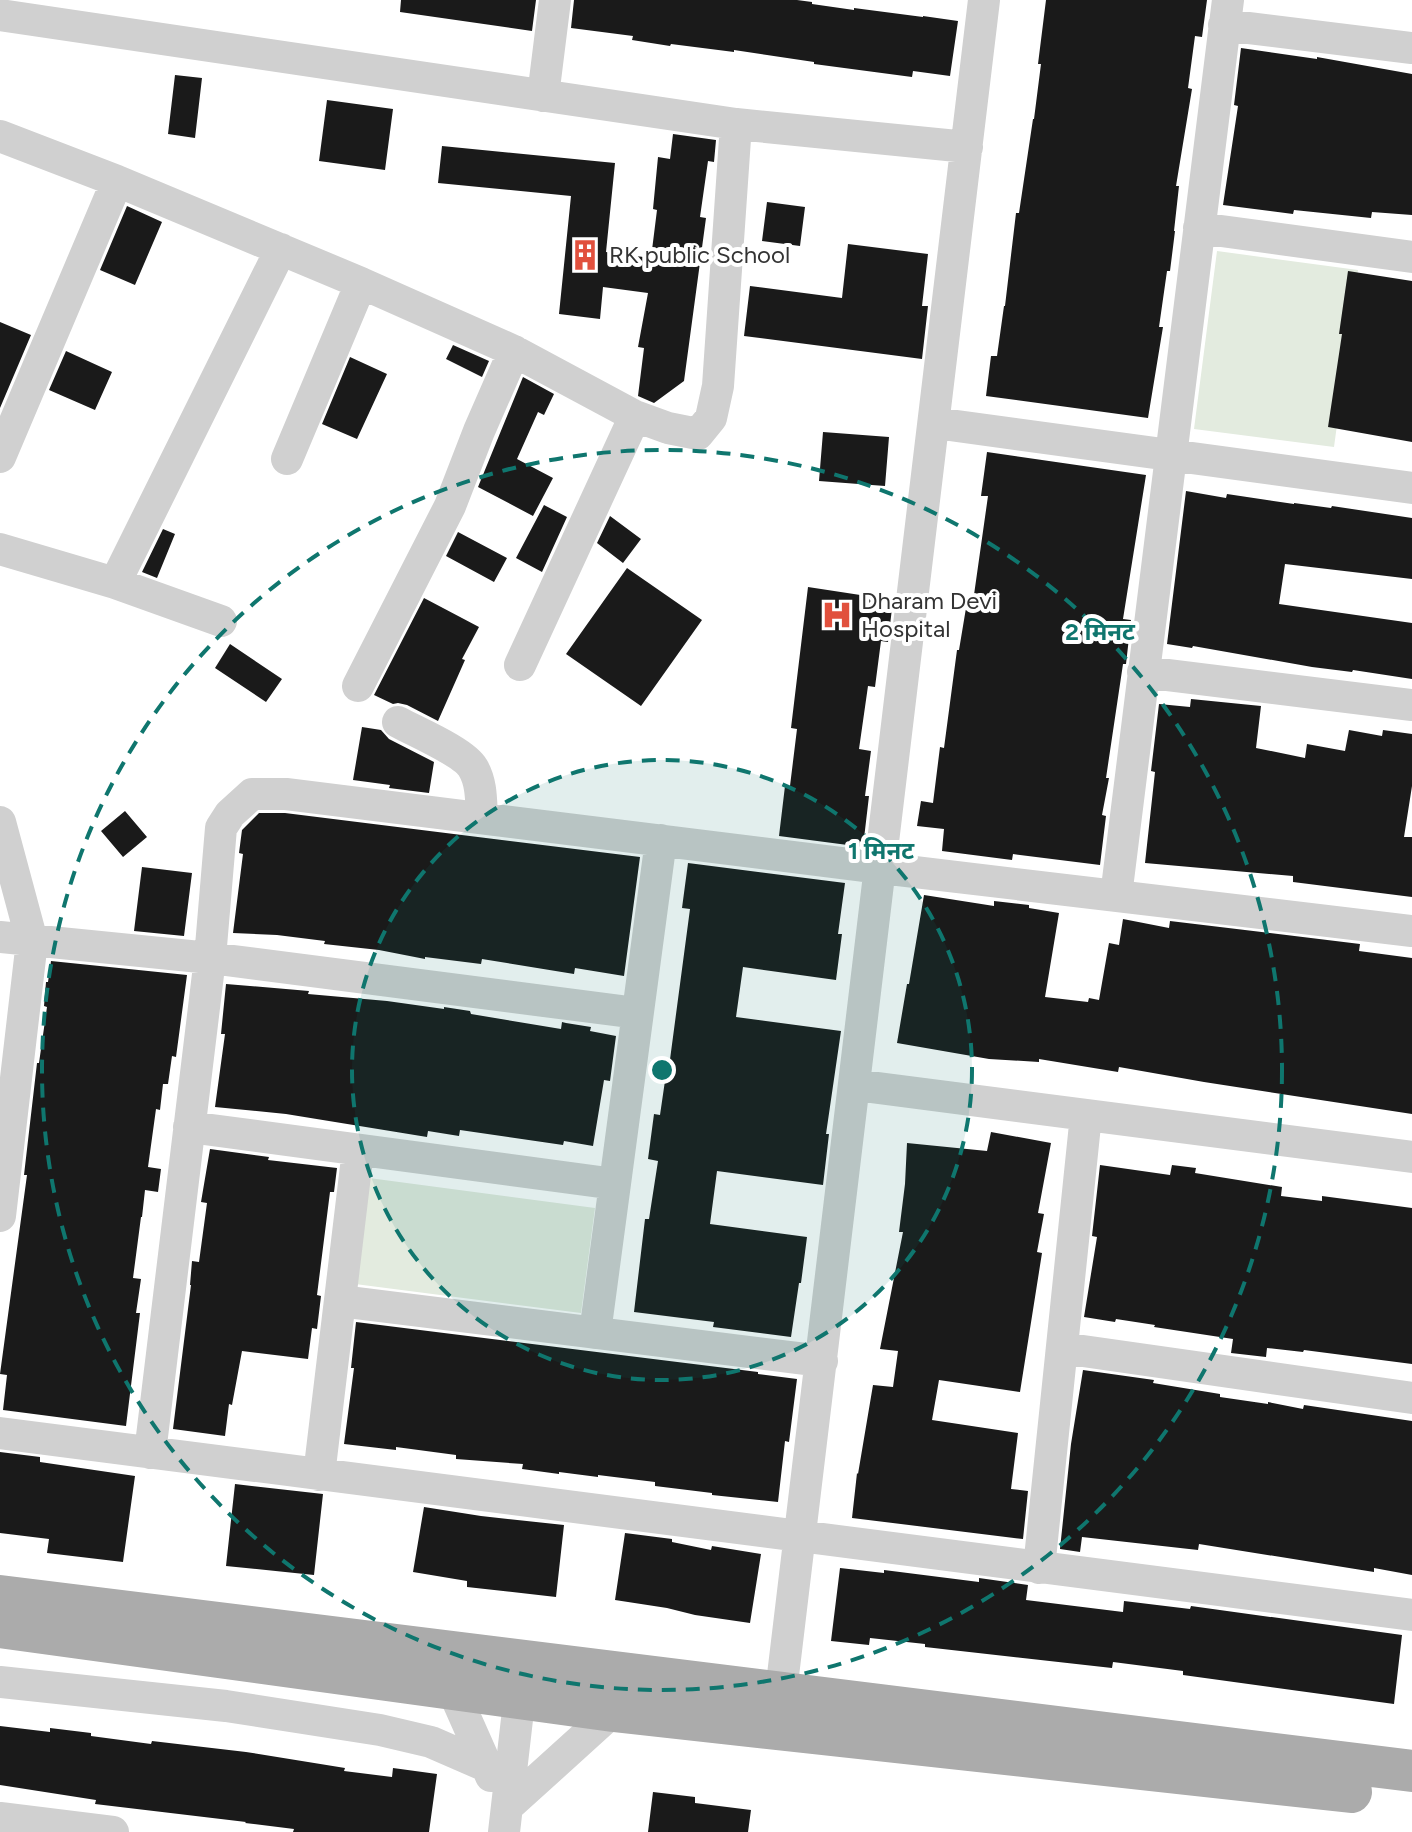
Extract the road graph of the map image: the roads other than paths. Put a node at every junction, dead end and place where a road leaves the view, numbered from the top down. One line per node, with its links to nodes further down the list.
1 (555, 0): 6 (street)
2 (984, 0): 9 (street)
3 (11, 11): 6 (street)
4 (1226, 12): 5 (street); 11 (street)
5 (1412, 48)
6 (543, 96): 7 (street)
7 (736, 124): 9 (street); 16 (street)
8 (0, 136): 10 (street)
9 (967, 147): 17 (street)
10 (117, 181): 12 (street); 19 (street)
11 (1199, 228): 13 (street); 18 (street)
12 (281, 249): 14 (street); 23 (street)
13 (1412, 257)
14 (361, 283): 15 (street); 20 (street)
15 (514, 351): 16 (street); 27 (street)
16 (635, 416): 25 (street)
17 (935, 423): 18 (street); 33 (street)
18 (1171, 455): 21 (street); 26 (street)
19 (0, 457)
20 (287, 459)
21 (1412, 488)
22 (0, 549): 23 (street)
23 (115, 583): 24 (street)
24 (221, 621)
25 (520, 665)
26 (1143, 672): 28 (street); 34 (street)
27 (358, 686)
28 (1412, 705)
29 (398, 722): 30 (street)
30 (482, 818): 32 (street); 38 (street)
31 (0, 822): 37 (street)
32 (661, 840): 33 (street); 39 (street)
33 (881, 868): 34 (street); 40 (street)
34 (1116, 896): 35 (street)
35 (1412, 931)
36 (0, 937): 37 (street)
37 (32, 941): 38 (street); 42 (street)
38 (210, 958): 39 (street); 43 (street)
39 (637, 1013): 46 (street)
40 (855, 1085): 41 (street); 51 (street)
41 (1086, 1115): 45 (street); 50 (street)
42 (6, 1116): 47 (street)
43 (189, 1127): 44 (street); 54 (street)
44 (358, 1150): 46 (street); 48 (street)
45 (1412, 1157)
46 (615, 1184): 49 (street)
47 (0, 1216)
48 (340, 1301): 49 (street); 55 (street)
49 (595, 1333): 51 (street)
50 (1062, 1348): 52 (street); 57 (street)
51 (822, 1361): 56 (street)
52 (1412, 1398)
53 (0, 1433): 54 (street)
54 (150, 1453): 55 (street)
55 (319, 1475): 56 (street)
56 (800, 1537): 57 (street); 65 (street)
57 (1039, 1568): 59 (street)
58 (0, 1596): 61 (main road)
59 (1412, 1615)
60 (0, 1627): 63 (main road)
61 (522, 1680): 63 (main road); 64 (main road); 65 (main road); 70 (street)
62 (0, 1682): 66 (street)
63 (452, 1688): 66 (street)
64 (613, 1711): 65 (main road); 70 (street)
65 (783, 1711): 67 (main road); 68 (main road)
66 (486, 1766): 70 (street)
67 (1412, 1771)
68 (1412, 1799)
69 (0, 1818): 71 (street)
70 (505, 1820)
71 (113, 1832)

